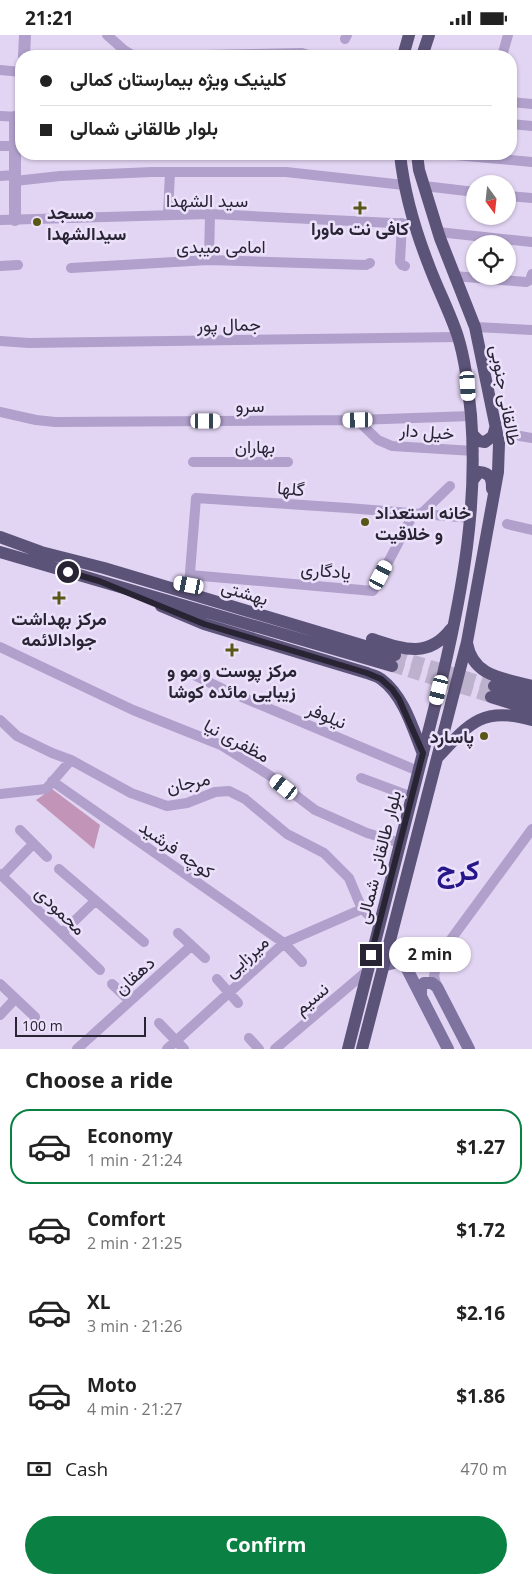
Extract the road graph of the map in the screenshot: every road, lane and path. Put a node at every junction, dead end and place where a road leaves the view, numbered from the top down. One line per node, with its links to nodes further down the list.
1 (25, 35): 6 (street)
2 (107, 35): 7 (street)
3 (409, 35): 8 (main road)
4 (429, 35): 9 (main road)
5 (508, 35): 10 (street)
6 (24, 50)
7 (124, 50)
8 (405, 50)
9 (424, 50)
10 (504, 50)
11 (0, 70): 12 (street)
12 (15, 71)
13 (517, 103): 14 (street)
14 (532, 104)
15 (0, 116): 16 (street)
16 (15, 117)
17 (517, 125): 18 (street)
18 (532, 126)
19 (15, 145): 20 (street); 27 (street)
20 (0, 146)
21 (401, 160): 28 (main road, طالقانی جنوبی)
22 (418, 160): 29 (main road, طالقانی جنوبی)
23 (517, 160): 24 (street)
24 (532, 161)
25 (170, 172): 27 (street); 28 (street); 34 (street)
26 (0, 175): 27 (street)
27 (15, 178): 36 (street)
28 (404, 185): 37 (main road, طالقانی جنوبی)
29 (424, 186): 30 (street); 38 (main road, طالقانی جنوبی)
30 (466, 191)
31 (516, 197): 32 (street)
32 (532, 198)
33 (210, 214): 34 (street, سید الشهدا); 37 (street, سید الشهدا); 40 (street)
34 (168, 215): 36 (street, سید الشهدا)
35 (0, 220): 36 (street, سید الشهدا)
36 (15, 220)
37 (407, 223): 44 (street); 50 (main road, طالقانی جنوبی)
38 (438, 232): 39 (street); 47 (main road, طالقانی جنوبی)
39 (532, 242)
40 (209, 260): 41 (street, امامی میبدی); 45 (street, امامی میبدی)
41 (370, 263)
42 (18, 265): 43 (street)
43 (0, 266)
44 (403, 266)
45 (71, 267)
46 (532, 274): 47 (street)
47 (454, 276): 48 (main road, طالقانی جنوبی)
48 (475, 327): 49 (street); 55 (main road, طالقانی جنوبی)
49 (532, 330)
50 (458, 337): 51 (street, جمال پور); 53 (main road, طالقانی جنوبی)
51 (0, 341)
52 (0, 412): 54 (street, سرو)
53 (471, 416): 54 (street, سرو); 56 (main road, طالقانی جنوبی)
54 (358, 420): 59 (street, خیل دار)
55 (496, 425): 56 (main road); 64 (main road, طالقانی جنوبی)
56 (472, 433): 59 (main road, طالقانی جنوبی)
57 (520, 436): 58 (street)
58 (532, 438)
59 (474, 451): 62 (main road, طالقانی جنوبی)
60 (193, 462): 61 (street, بهاران)
61 (288, 462)
62 (473, 481): 64 (main road); 66 (main road, طالقانی جنوبی)
63 (450, 486): 65 (street)
64 (492, 509): 75 (main road, طالقانی جنوبی)
65 (418, 514): 66 (street, گلها); 72 (street, یادگاری); 72 (street, گلها)
66 (471, 518): 74 (main road, طالقانی جنوبی)
67 (507, 524): 68 (street)
68 (532, 530)
69 (0, 537): 71 (main road, بهشتى)
70 (0, 552): 73 (main road, بهشتى)
71 (104, 568): 72 (main road); 73 (main road, بهشتى)
72 (189, 580): 74 (main road)
73 (99, 581): 85 (main road)
74 (454, 625): 77 (main road, طالقانی جنوبی)
75 (467, 642): 79 (main road, طالقانی جنوبی); 80 (main road)
76 (0, 647): 95 (street, مظفری نیا)
77 (443, 674): 85 (main road, بلوار طالقانی شمالی)
78 (196, 676): 88 (street, نیلوفر)
79 (458, 678): 86 (main road, بلوار طالقانی شمالی)
80 (532, 686)
81 (532, 698): 82 (main road)
82 (532, 710)
83 (0, 720): 87 (street, مرجان)
84 (532, 721): 86 (main road)
85 (423, 753): 88 (main road, بلوار طالقانی شمالی)
86 (438, 758): 110 (main road, بلوار طالقانی شمالی)
87 (71, 760): 90 (street); 101 (street, مرجان)
88 (418, 771): 92 (main road, بلوار طالقانی شمالی)
89 (361, 778): 92 (street)
90 (52, 781): 91 (street); 106 (street, كوچه فرشيد)
91 (0, 794)
92 (412, 797): 95 (main road, بلوار طالقانی شمالی)
93 (532, 829): 116 (street)
94 (20, 830): 96 (street)
95 (400, 843): 102 (main road, بلوار طالقانی شمالی)
96 (33, 844): 97 (street); 99 (street)
97 (47, 857)
98 (59, 869): 100 (street)
99 (1, 875): 103 (street, محمودی)
100 (96, 901): 103 (street); 105 (street)
101 (362, 909): 102 (street, مرجان); 106 (street, میرزایی)
102 (379, 924): 112 (main road, بلوار طالقانی شمالی)
103 (62, 933): 111 (street, محمودی)
104 (178, 933): 107 (street)
105 (144, 942)
106 (284, 943): 109 (street, كوچه فرشيد); 117 (street, میرزایی)
107 (191, 946): 108 (street); 120 (street, دهقان)
108 (205, 958)
109 (302, 961)
110 (382, 966): 118 (main road); 133 (main road, بلوار طالقانی شمالی)
111 (100, 970)
112 (367, 971): 131 (street, نسیم); 132 (main road, بلوار طالقانی شمالی)
113 (217, 979): 117 (street)
114 (0, 984): 119 (street)
115 (112, 984): 120 (street)
116 (437, 987): 118 (main road); 135 (main road)
117 (229, 993): 121 (street); 126 (street, میرزایی)
118 (421, 993): 134 (main road)
119 (14, 999): 122 (street); 123 (street)
120 (130, 1001): 127 (street, دهقان)
121 (238, 1003)
122 (0, 1015)
123 (35, 1017)
124 (159, 1023): 126 (street)
125 (249, 1038): 130 (street)
126 (176, 1041): 128 (street, میرزایی); 129 (street)
127 (77, 1049)
128 (167, 1049)
129 (184, 1049)
130 (259, 1049)
131 (275, 1049)
132 (348, 1049)
133 (362, 1049)
134 (448, 1049)
135 (469, 1049)

